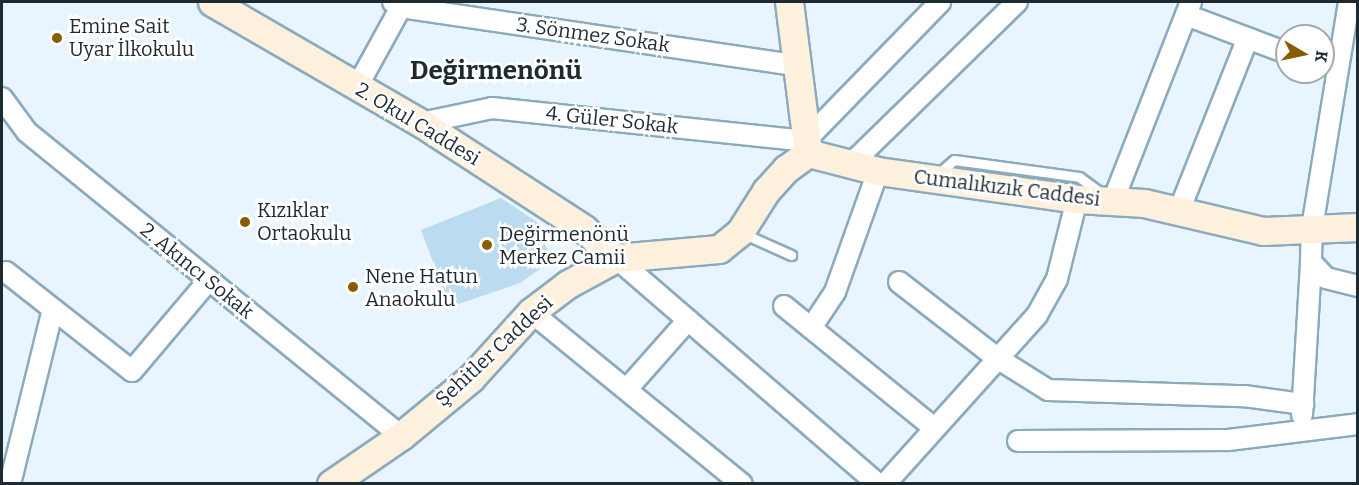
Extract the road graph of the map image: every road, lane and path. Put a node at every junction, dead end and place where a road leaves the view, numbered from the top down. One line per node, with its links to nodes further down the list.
1 (789, 2): 11 (street)
2 (940, 2): 16 (street)
3 (1017, 2): 17 (street)
4 (1349, 2): 10 (street)
5 (397, 4): 11 (street, 3. Sönmez Sokak); 13 (street)
6 (230, 6): 13 (street, 2. Okul Caddesi)
7 (1189, 8): 8 (street); 21 (street)
8 (1248, 38): 9 (street); 22 (street)
9 (1275, 48)
10 (1335, 52)
11 (795, 65): 16 (street)
12 (1328, 84): 24 (street)
13 (357, 87): 15 (street, 2. Okul Caddesi)
14 (2, 98): 30 (street, 2. Akıncı Sokak)
15 (421, 123): 16 (street, 4. Güler Sokak); 27 (street, 2. Okul Caddesi)
16 (806, 147): 17 (street, Cumalıkızık Caddesi); 25 (street, Şehitler Caddesi)
17 (851, 164): 18 (street, Cumalıkızık Caddesi)
18 (878, 171): 19 (street, Cumalıkızık Caddesi); 37 (street)
19 (932, 179): 20 (street, Cumalıkızık Caddesi); 21 (lane)
20 (1077, 200): 21 (street, Cumalıkızık Caddesi); 38 (street)
21 (1113, 201): 22 (street, Cumalıkızık Caddesi)
22 (1179, 211): 24 (street, Cumalıkızık Caddesi)
23 (1358, 227): 24 (street, Cumalıkızık Caddesi)
24 (1312, 229): 28 (street)
25 (740, 232): 26 (lane); 27 (street, Şehitler Caddesi)
26 (791, 255)
27 (616, 258): 35 (street, Şehitler Caddesi); 36 (street)
28 (1311, 262): 32 (street); 40 (street)
29 (6, 272): 34 (street)
30 (209, 280): 34 (street); 44 (street, 2. Akıncı Sokak)
31 (900, 282): 38 (street)
32 (1358, 286)
33 (784, 306): 37 (street)
34 (53, 309): 46 (street)
35 (531, 312): 39 (street); 44 (street, Şehitler Caddesi)
36 (688, 320): 39 (street); 49 (street)
37 (812, 328): 42 (street)
38 (997, 358): 40 (street); 42 (street)
39 (627, 389): 48 (street)
40 (1303, 404): 43 (street)
41 (1358, 424): 43 (street)
42 (934, 428): 50 (street)
43 (1302, 431): 45 (street)
44 (401, 436): 47 (street, Şehitler Caddesi)
45 (1018, 441)
46 (10, 483)
47 (331, 483)
48 (742, 483)
49 (878, 483)
50 (885, 483)

